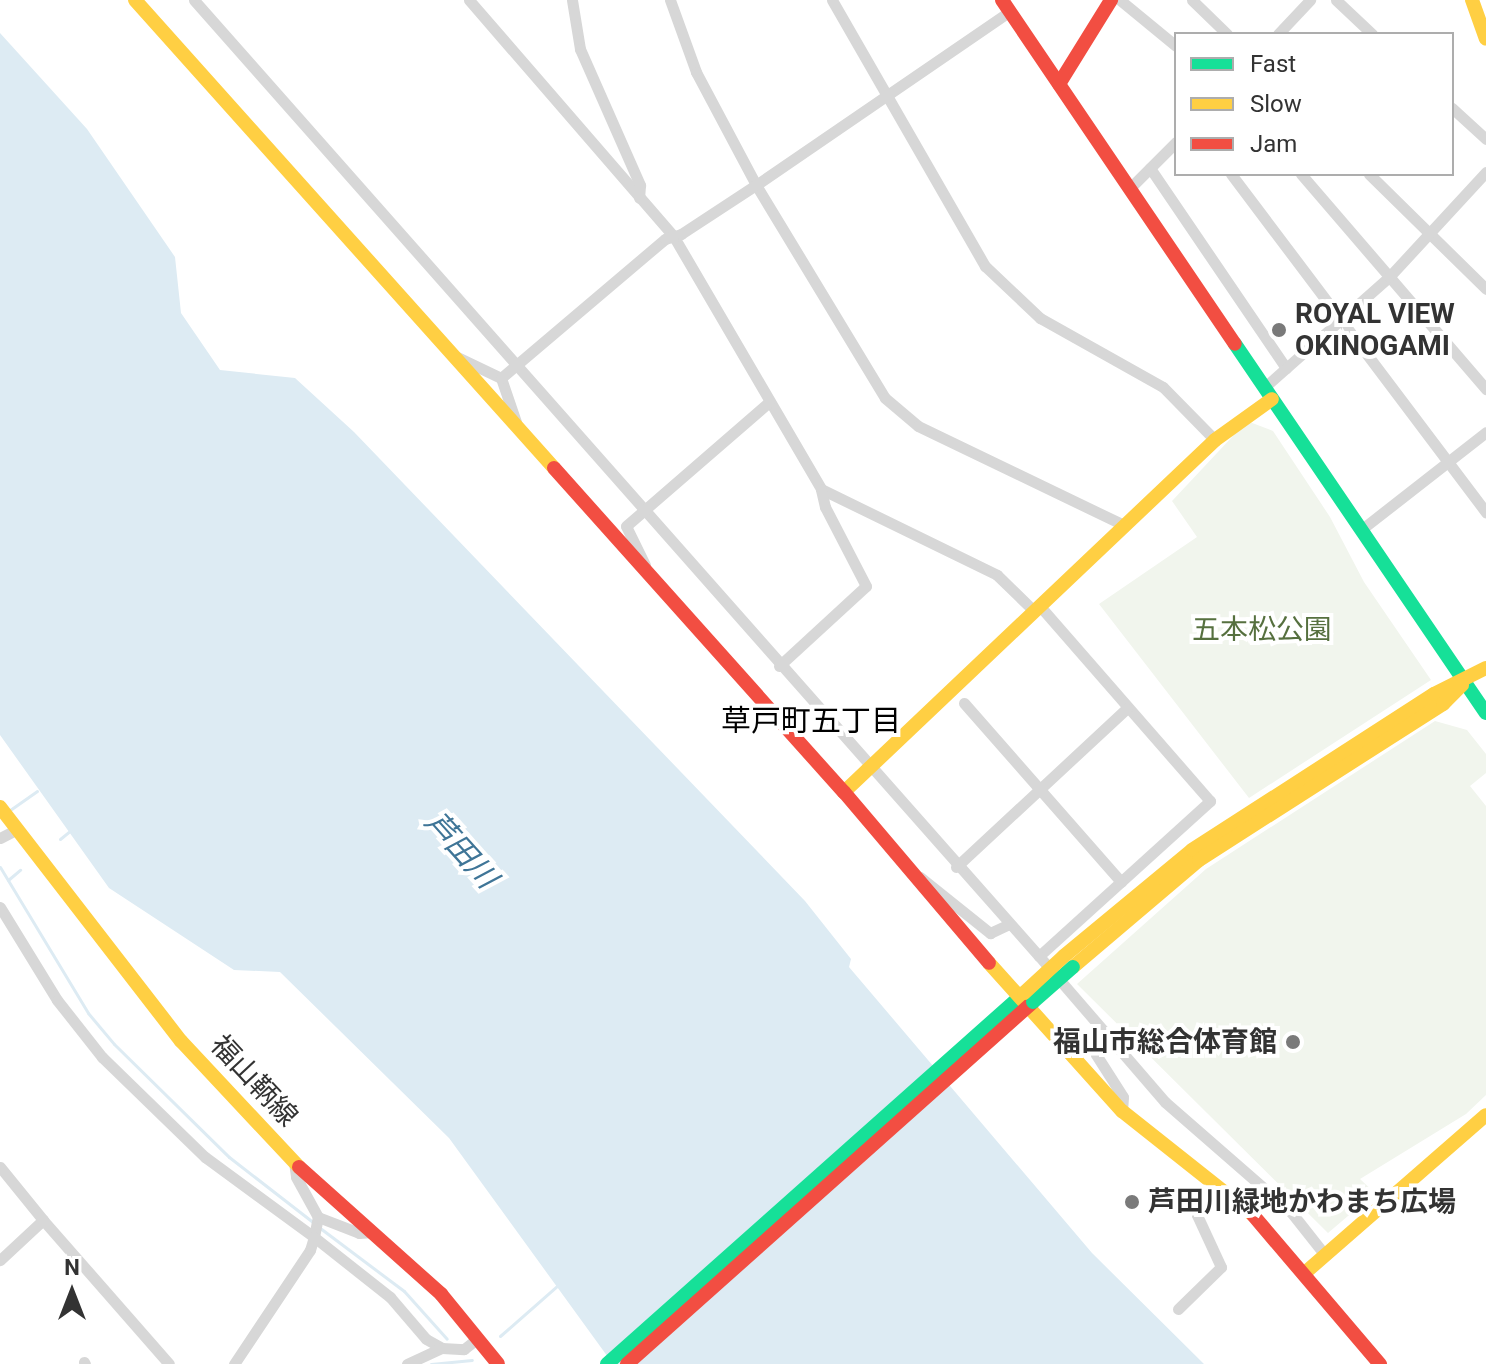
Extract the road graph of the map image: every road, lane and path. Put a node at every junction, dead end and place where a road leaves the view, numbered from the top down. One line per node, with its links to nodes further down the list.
1 (135, 0): 37 (street)
2 (194, 0): 38 (street)
3 (469, 0): 31 (street)
4 (572, 0): 31 (street)
5 (670, 0): 29 (street)
6 (832, 0): 20 (street)
7 (1111, 0): 19 (street)
8 (1120, 0): 18 (street)
9 (1192, 0): 14 (street)
10 (1310, 0): 15 (street)
11 (1336, 0): 16 (street)
12 (1472, 0): 17 (street)
13 (1006, 6): 19 (street); 20 (street)
14 (1225, 32)
15 (1280, 32)
16 (1370, 32)
17 (1486, 39)
18 (1174, 44)
19 (1059, 84): 30 (street)
20 (886, 96): 29 (street); 46 (street)
21 (1454, 110): 22 (street)
22 (1486, 139)
23 (1174, 144): 24 (street)
24 (1150, 168): 30 (street); 39 (street)
25 (1486, 172): 32 (street)
26 (1232, 176): 36 (street)
27 (1303, 176): 34 (street)
28 (1371, 176): 32 (street)
29 (756, 185): 33 (street); 51 (street)
30 (1131, 187): 42 (street)
31 (639, 198): 33 (street)
32 (1430, 234): 34 (street); 35 (street)
33 (674, 237): 38 (street); 43 (street)
34 (1389, 277): 36 (street); 41 (street)
35 (1486, 289)
36 (1341, 321): 39 (street); 47 (street)
37 (448, 353): 40 (street); 45 (street)
38 (516, 367): 40 (street); 49 (street)
39 (1286, 368): 42 (street)
40 (501, 378): 45 (street)
41 (1486, 389)
42 (1270, 392): 46 (street); 52 (street)
43 (768, 403): 48 (street); 49 (street)
44 (1486, 432): 47 (street)
45 (523, 439): 53 (street)
46 (1215, 440): 51 (street)
47 (1448, 463): 50 (street); 52 (street)
48 (821, 489): 54 (street); 55 (street)
49 (642, 511): 53 (street); 55 (street)
50 (1486, 513)
51 (1124, 525): 54 (street)
52 (1362, 529): 57 (street)
53 (656, 587): 63 (street)
54 (1036, 608): 59 (street); 61 (street)
55 (779, 666): 61 (street)
56 (1486, 668): 57 (street)
57 (1465, 682): 60 (street); 72 (street, bridge)
58 (964, 703): 62 (street)
59 (1127, 708): 62 (street); 68 (street)
60 (1486, 713)
61 (869, 768): 63 (street); 67 (street)
62 (1039, 789): 67 (street); 68 (street)
63 (844, 792): 66 (street)
64 (7, 816): 65 (street); 76 (street, 福山鞆線)
65 (0, 838)
66 (902, 864): 70 (street); 72 (street)
67 (956, 867): 70 (street)
68 (1121, 882): 71 (street)
69 (0, 907): 80 (street)
70 (1009, 924): 71 (street)
71 (1039, 956): 73 (street)
72 (1021, 1004): 74 (street); 92 (street); 93 (street)
73 (1098, 1028): 74 (street); 82 (street)
74 (1122, 1111): 84 (street)
75 (1486, 1115): 82 (street)
76 (294, 1162): 80 (street); 81 (street, 福山鞆線)
77 (0, 1167): 79 (street)
78 (1200, 1210): 85 (street)
79 (43, 1220): 83 (street); 88 (street)
80 (316, 1227): 81 (street); 87 (street); 89 (street)
81 (373, 1232): 86 (street, 福山鞆線)
82 (1325, 1255): 84 (street)
83 (0, 1260)
84 (1307, 1271): 94 (street)
85 (1178, 1309)
86 (478, 1338): 87 (street); 91 (street, 福山鞆線)
87 (439, 1354): 90 (street)
88 (169, 1364)
89 (234, 1364)
90 (407, 1364)
91 (498, 1364)
92 (607, 1364)
93 (627, 1364)
94 (1380, 1364)

